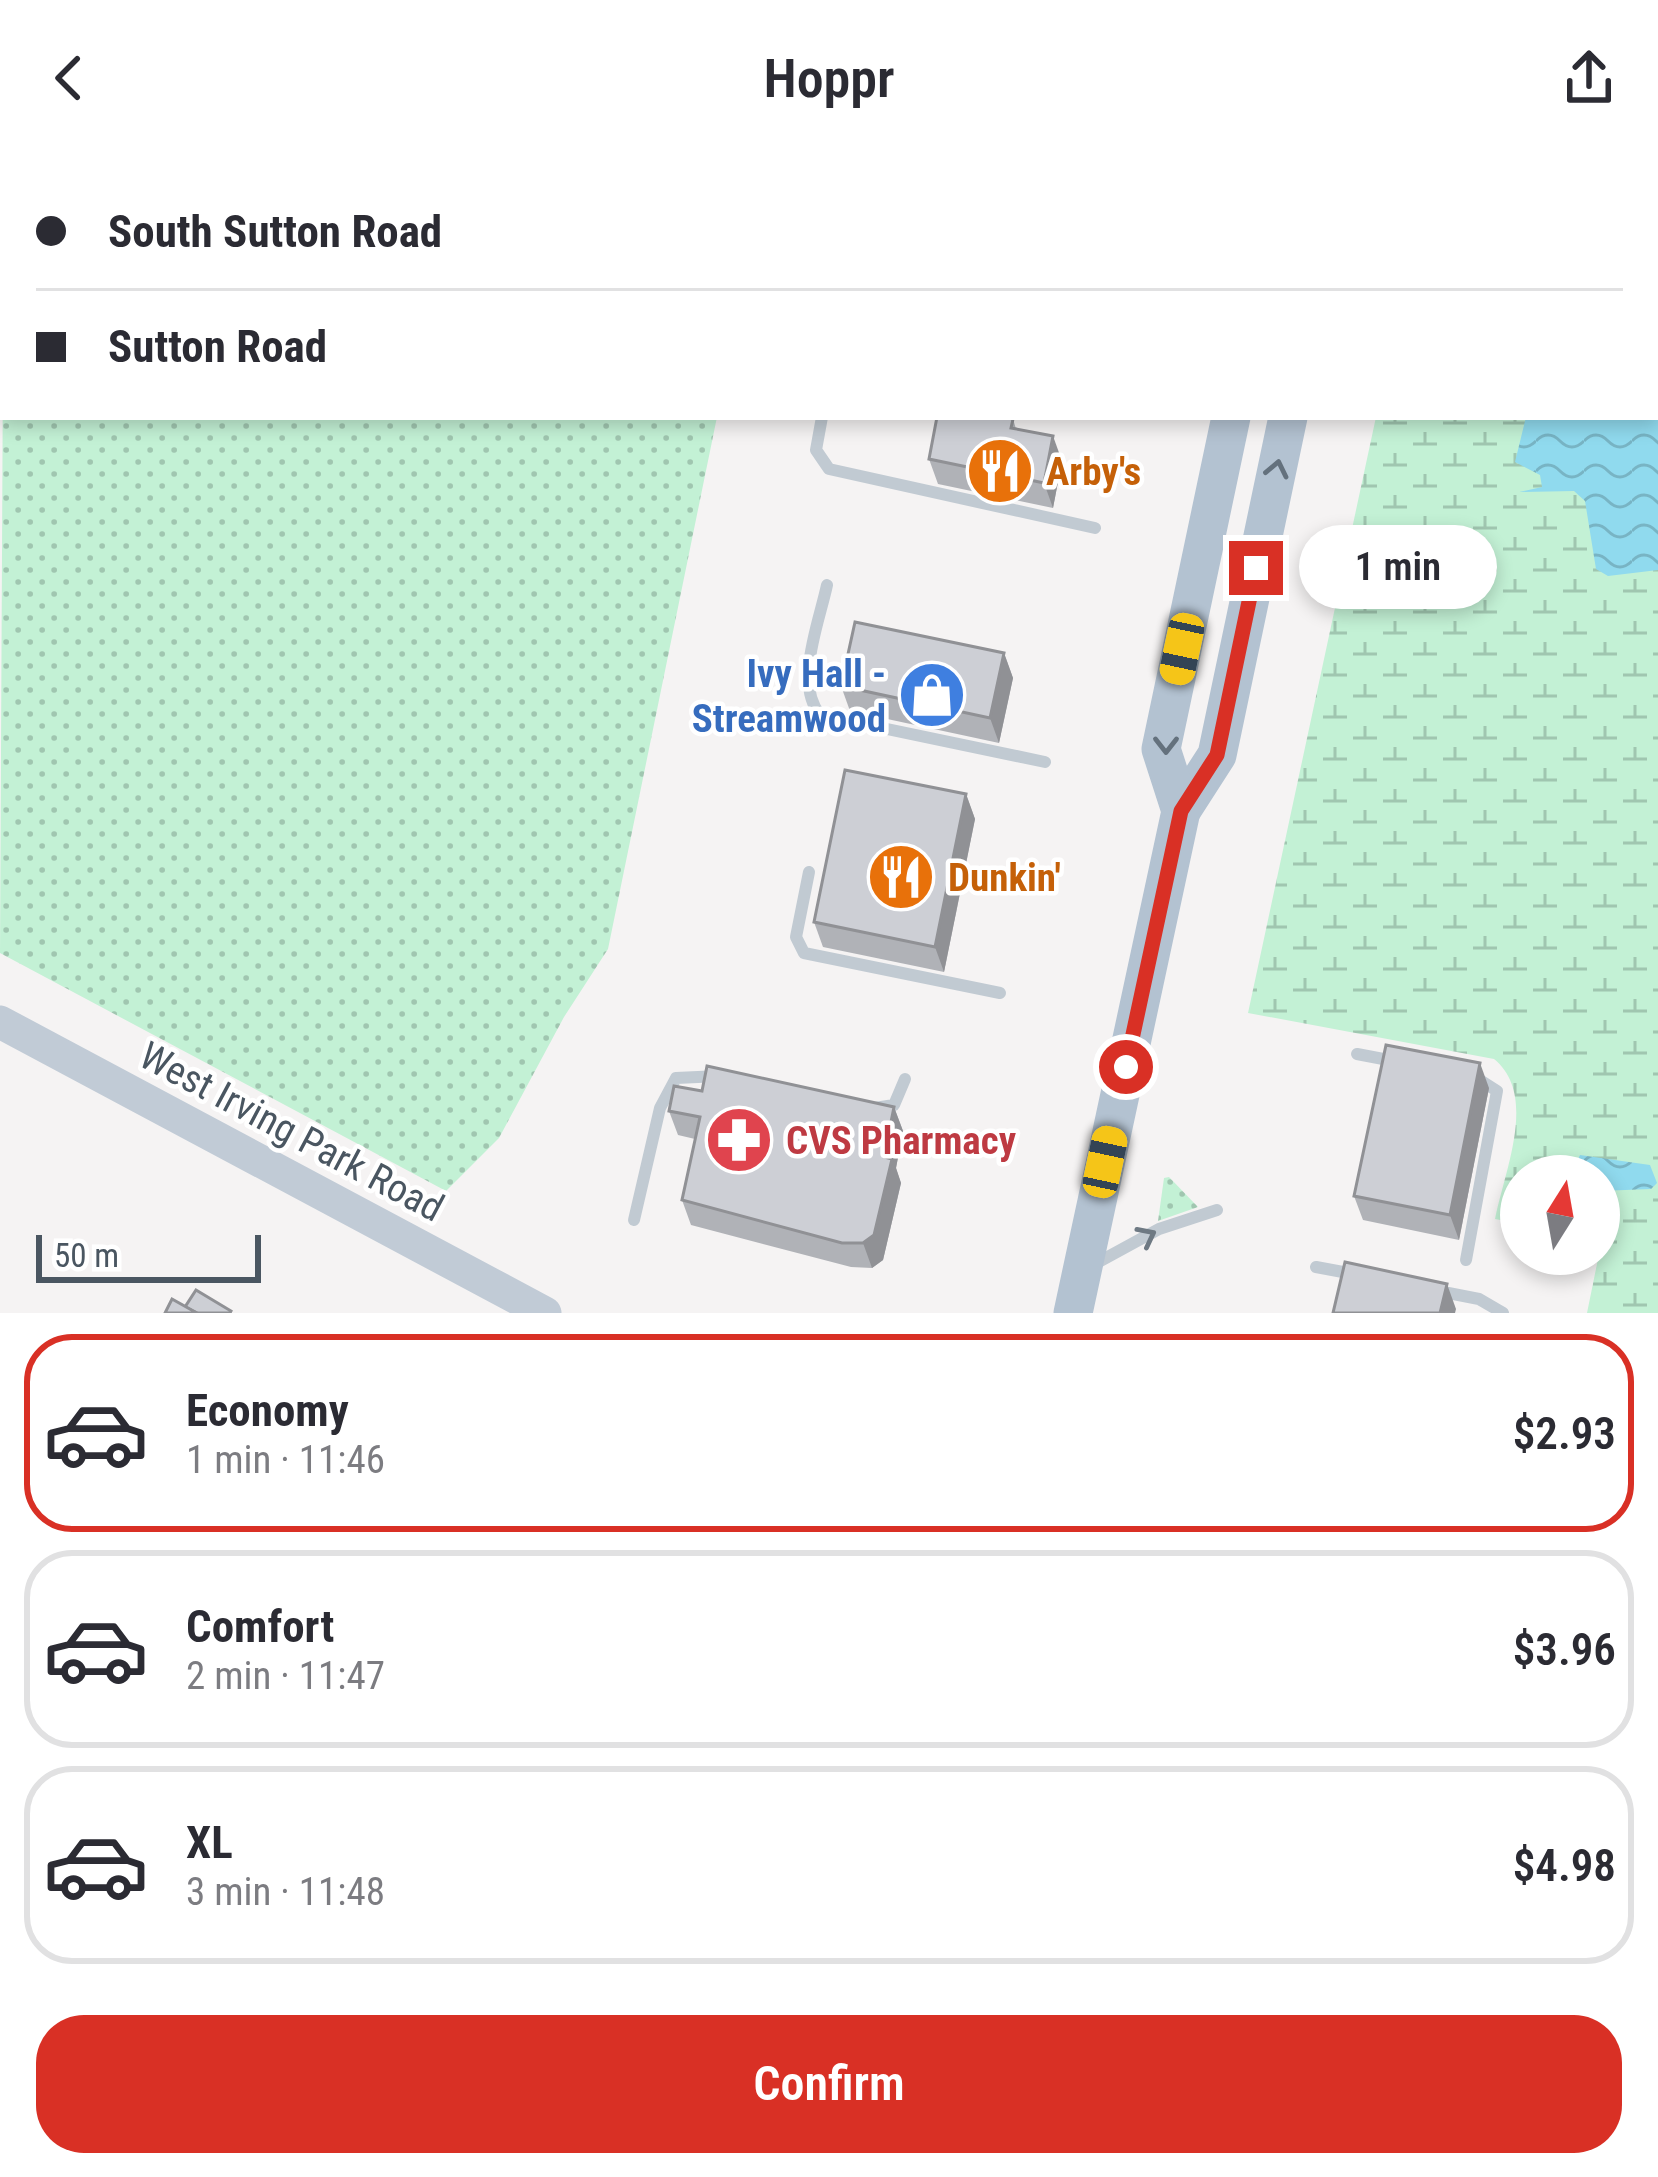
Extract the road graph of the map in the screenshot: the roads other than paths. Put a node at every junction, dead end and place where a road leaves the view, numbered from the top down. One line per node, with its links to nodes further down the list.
1 (821, 420): 4 (lane)
2 (1230, 420): 7 (main road, one-way to 7)
3 (1287, 420): 7 (main road, one-way to 3)
4 (1095, 528)
5 (827, 585): 6 (lane)
6 (1045, 762)
7 (1181, 811): 21 (main road)
8 (809, 872): 9 (lane)
9 (1000, 993)
10 (0, 1022): 24 (main road, West Irving Park Road)
11 (1357, 1054): 12 (lane)
12 (1423, 1066)
13 (1463, 1074): 19 (lane)
14 (729, 1078): 18 (lane)
15 (904, 1079): 16 (lane)
16 (851, 1103)
17 (1217, 1210): 21 (lane, one-way to 17)
18 (634, 1220)
19 (1466, 1260)
20 (1316, 1267): 22 (lane)
21 (1082, 1271): 25 (main road)
22 (1385, 1280)
23 (1432, 1290): 26 (lane)
24 (545, 1313)
25 (1073, 1313)
26 (1504, 1313)

